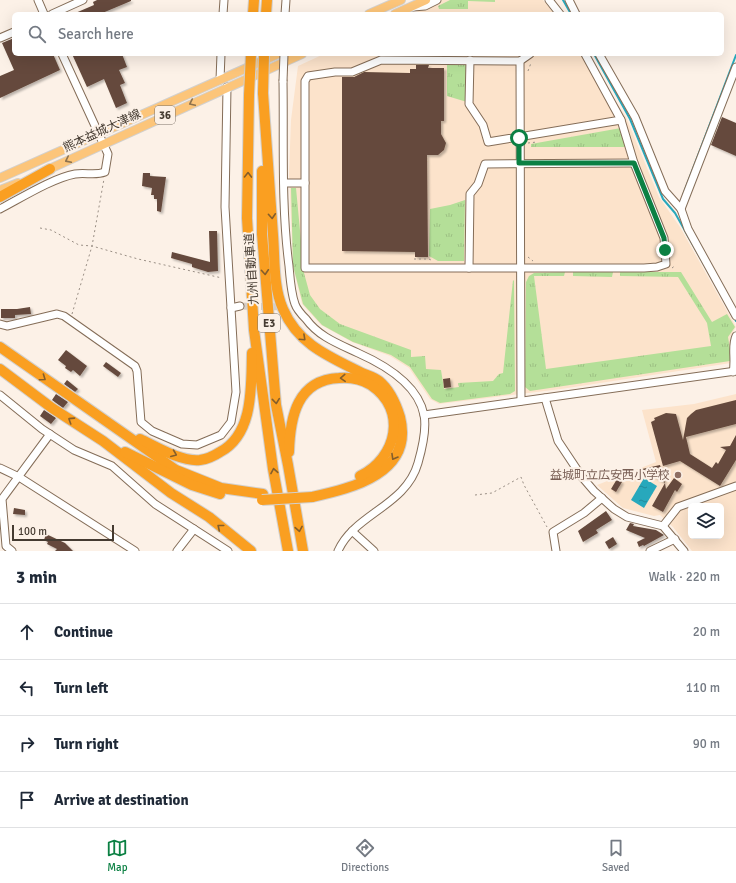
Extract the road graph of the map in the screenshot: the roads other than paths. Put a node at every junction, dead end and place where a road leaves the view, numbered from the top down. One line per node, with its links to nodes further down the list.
1 (38, 0): 13 (street)
2 (83, 0): 14 (street)
3 (224, 0): 15 (street)
4 (254, 0): 16 (highway)
5 (267, 0): 17 (highway)
6 (286, 0): 18 (street)
7 (401, 0): 19 (main road)
8 (426, 0): 12 (main road)
9 (437, 0): 12 (street)
10 (549, 0): 21 (street)
11 (569, 0): 22 (street)
12 (409, 8): 20 (main road)
13 (43, 12)
14 (56, 12)
15 (223, 12)
16 (253, 12)
17 (266, 12)
18 (285, 12)
19 (374, 12)
20 (400, 12)
21 (558, 12)
22 (575, 12)
23 (12, 33): 24 (street)
24 (0, 38)
25 (63, 56): 42 (street)
26 (221, 56): 38 (street)
27 (251, 56): 63 (highway, 九州自動車道 / E3, one-way to 27, bridge)
28 (264, 56): 40 (highway, 九州自動車道 / E3, bridge)
29 (274, 56): 38 (main road, 熊本益城大津線 / 36)
30 (284, 56): 49 (street, bridge)
31 (298, 56): 39 (main road, 熊本益城大津線 / 36)
32 (586, 56): 41 (street)
33 (600, 56): 54 (street)
34 (531, 57): 36 (street)
35 (470, 60): 36 (street); 43 (street); 50 (street)
36 (520, 61): 43 (street)
37 (736, 67): 54 (street)
38 (220, 80): 42 (main road, 熊本益城大津線 / 36)
39 (228, 87): 44 (main road, 熊本益城大津線 / 36, one-way to 44); 60 (street)
40 (262, 93): 75 (highway, 九州自動車道 / E3, one-way to 75); 79 (highway, one-way to 79)
41 (621, 120): 43 (street); 46 (street)
42 (98, 133): 44 (street); 48 (main road, 熊本益城大津線 / 36)
43 (523, 137): 45 (street)
44 (103, 144): 47 (main road, 熊本益城大津線 / 36, one-way to 47); 53 (street)
45 (519, 163): 46 (street); 55 (street); 56 (street)
46 (634, 163): 56 (street)
47 (50, 169): 51 (main road, 熊本益城大津線 / 36); 52 (highway)
48 (0, 177)
49 (284, 182): 50 (street); 58 (street)
50 (305, 183): 55 (street)
51 (0, 190)
52 (0, 197)
53 (0, 209)
54 (681, 209): 61 (street)
55 (469, 268): 56 (street)
56 (520, 268): 70 (street)
57 (240, 306): 60 (street)
58 (295, 306): 59 (street); 71 (street)
59 (287, 307)
60 (231, 308): 62 (street)
61 (736, 316)
62 (0, 324)
63 (254, 330): 72 (highway, one-way to 63); 91 (highway, 九州自動車道 / E3, one-way to 63)
64 (736, 336): 67 (street)
65 (0, 346): 72 (highway, one-way to 72)
66 (0, 369): 74 (highway, one-way to 66)
67 (735, 371): 69 (street)
68 (0, 395): 73 (street)
69 (545, 398): 70 (street); 81 (street)
70 (520, 401): 71 (street)
71 (424, 415): 84 (street)
72 (113, 426): 80 (highway)
73 (50, 434): 77 (street); 83 (street)
74 (104, 441): 80 (highway); 90 (highway, one-way to 74)
75 (288, 465): 79 (highway, one-way to 75); 92 (highway, 九州自動車道 / E3, one-way to 92)
76 (0, 468): 77 (street)
77 (19, 477): 86 (street); 87 (street)
78 (736, 486): 82 (street)
79 (312, 493): 80 (highway, bridge)
80 (262, 497)
81 (602, 498): 82 (street); 95 (street)
82 (663, 526): 85 (street)
83 (194, 529): 88 (street); 89 (street)
84 (352, 531): 93 (street); 94 (street)
85 (675, 539): 96 (street); 97 (street)
86 (12, 551)
87 (135, 551)
88 (177, 551)
89 (228, 551)
90 (251, 551)
91 (288, 551)
92 (303, 551)
93 (338, 551)
94 (374, 551)
95 (556, 551)
96 (650, 551)
97 (684, 551)

